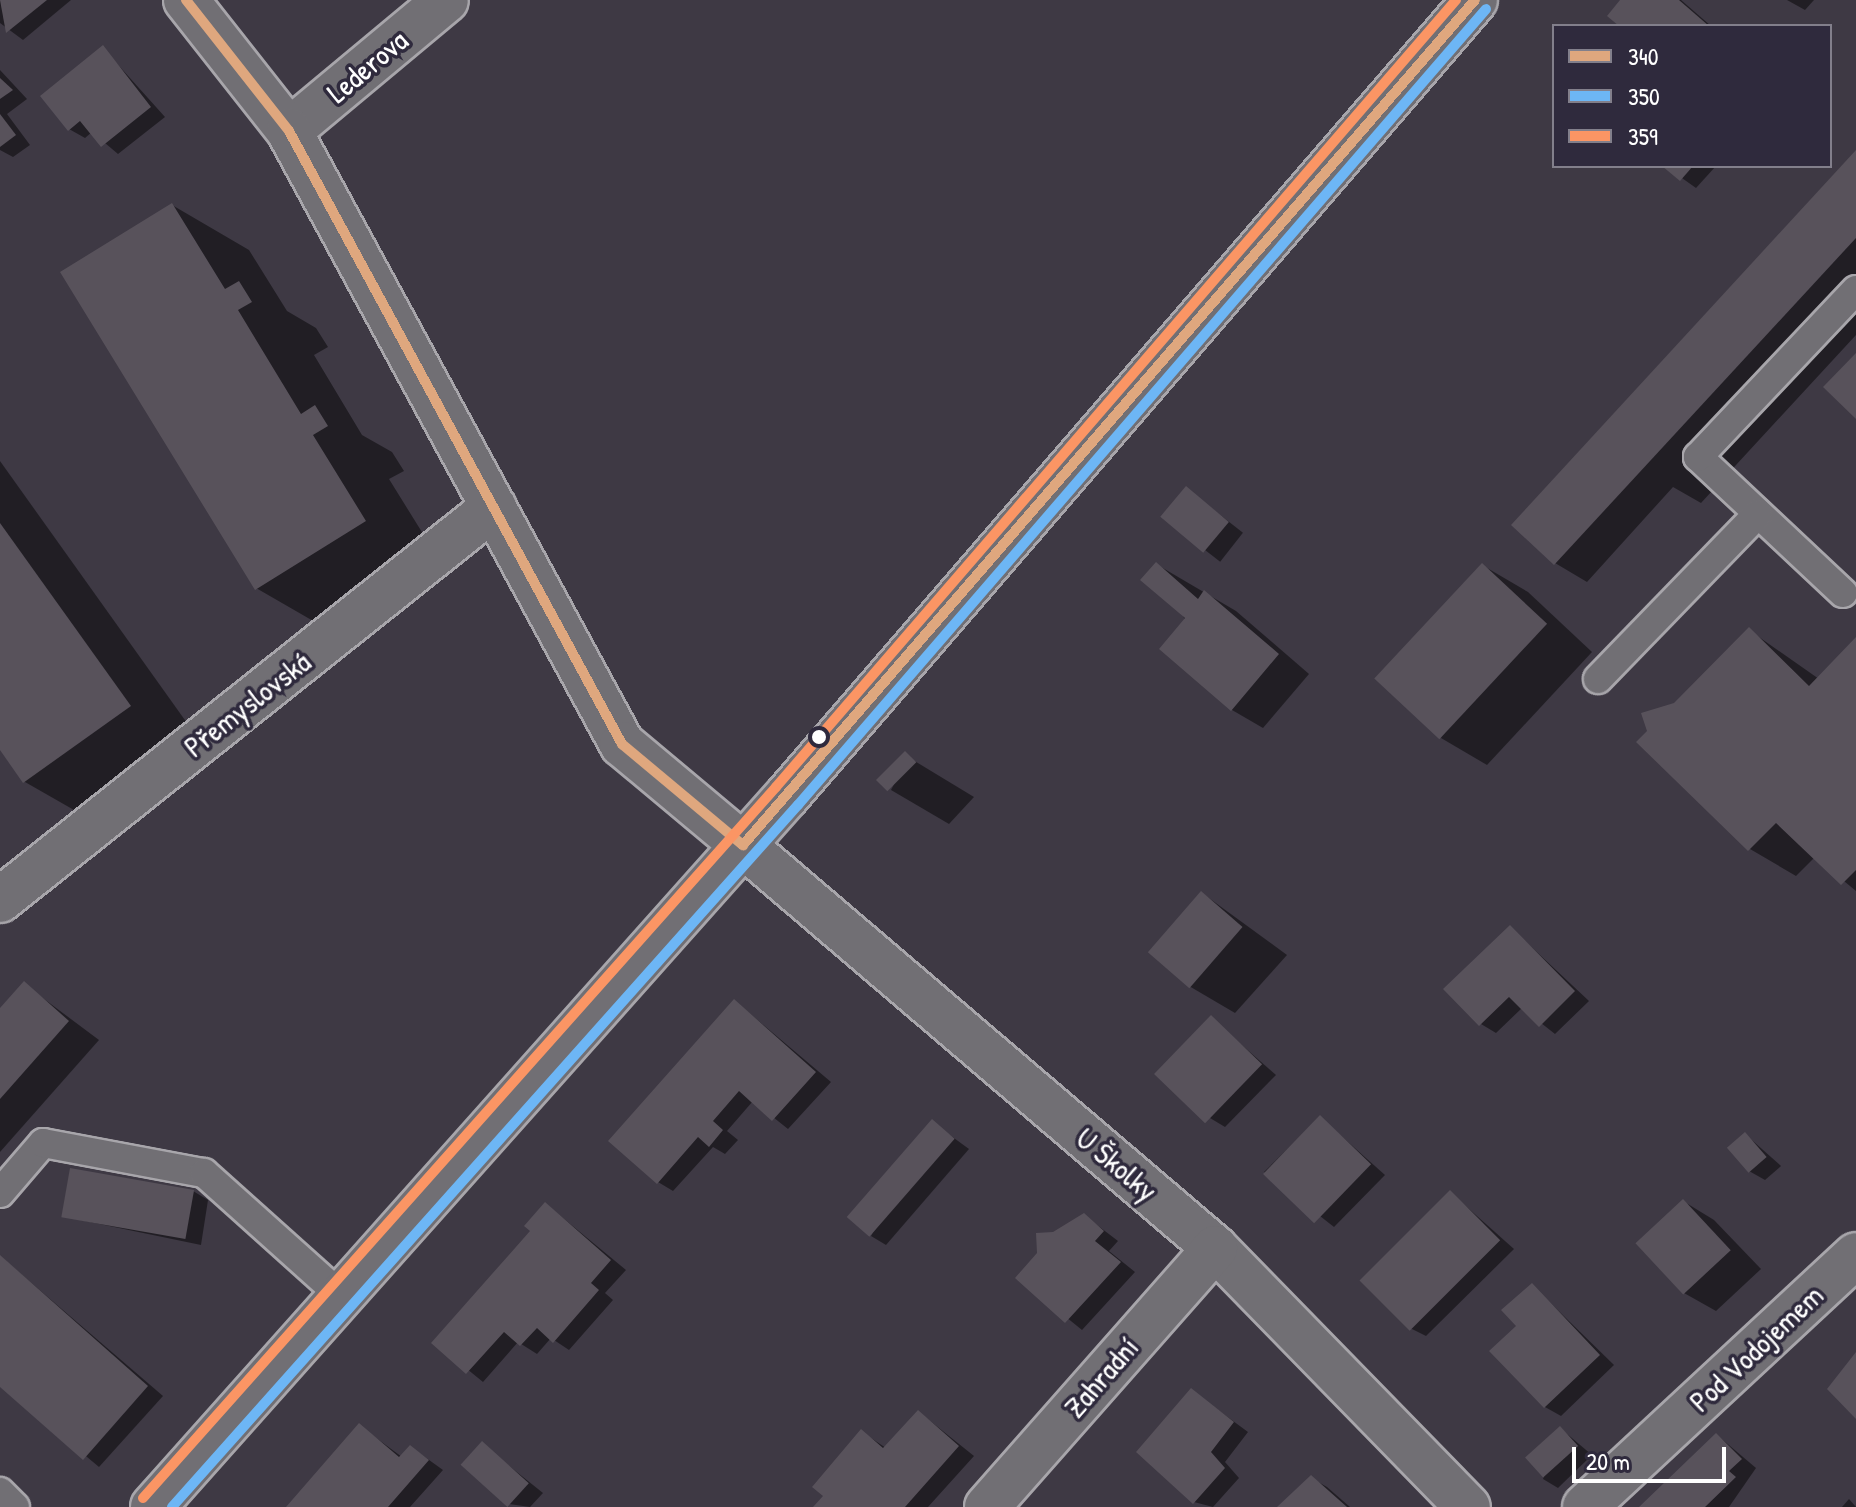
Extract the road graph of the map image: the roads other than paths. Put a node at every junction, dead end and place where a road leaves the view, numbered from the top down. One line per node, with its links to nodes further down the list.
1 (186, 0): 4 (street)
2 (446, 0): 4 (street, Lederova)
3 (1475, 0): 10 (street)
4 (289, 131): 6 (street)
5 (1856, 290): 7 (lane)
6 (494, 507): 10 (street); 11 (street, Přemyslovská)
7 (1758, 514): 8 (lane); 9 (lane)
8 (1843, 593)
9 (1598, 679)
10 (743, 845): 13 (street, U Školky); 15 (street)
11 (0, 900)
12 (0, 1193): 15 (lane)
13 (1215, 1248): 19 (street, Zahradní); 20 (street, U Školky)
14 (1856, 1255): 21 (street, Pod Vodojemem)
15 (341, 1296): 18 (street)
16 (0, 1492): 17 (lane)
17 (15, 1507)
18 (153, 1507)
19 (987, 1507)
20 (1468, 1507)
21 (1585, 1507)

